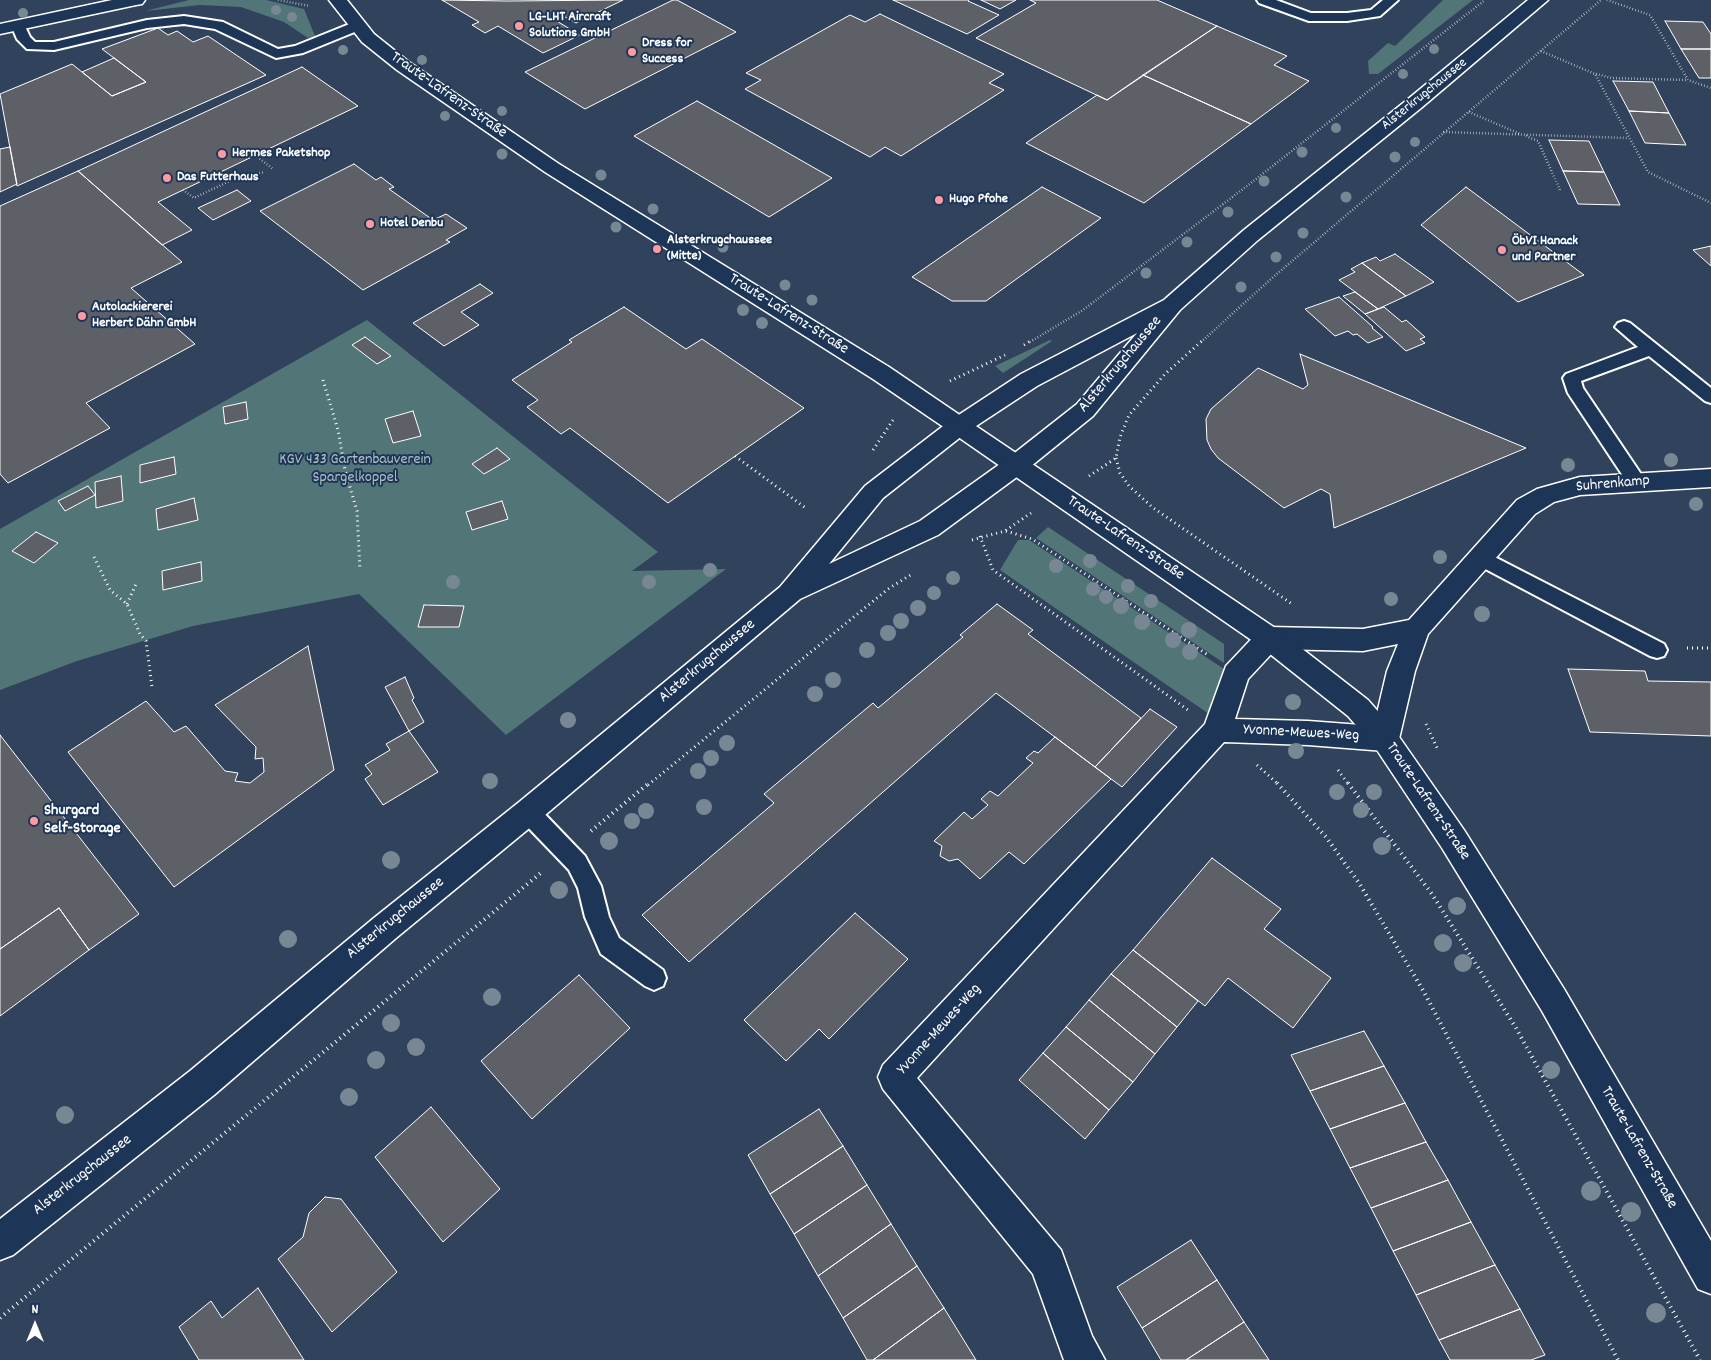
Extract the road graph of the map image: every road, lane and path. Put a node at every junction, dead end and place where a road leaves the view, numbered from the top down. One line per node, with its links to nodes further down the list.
1 (136, 0): 9 (main road)
2 (338, 0): 10 (main road, Traute-Lafrenz-Straße)
3 (1264, 0): 4 (lane)
4 (1391, 0)
5 (1485, 0): 28 (path)
6 (1540, 0): 26 (main road, Alsterkrugchaussee)
7 (1601, 0): 12 (path)
8 (1607, 0): 14 (path)
9 (18, 25): 10 (lane); 11 (main road)
10 (358, 26): 35 (main road, Traute-Lafrenz-Straße)
11 (0, 29)
12 (1541, 51): 13 (path); 16 (path)
13 (1596, 74): 14 (path); 19 (path)
14 (1688, 80): 15 (path)
15 (1711, 88)
16 (1469, 112): 17 (path); 18 (path)
17 (1443, 132): 18 (path); 38 (path)
18 (1523, 135): 19 (path); 24 (path)
19 (1629, 138): 25 (path)
20 (255, 155): 21 (path)
21 (273, 169)
22 (265, 172): 23 (path)
23 (183, 190)
24 (1560, 190)
25 (1711, 203)
26 (1172, 305): 35 (main road, Alsterkrugchaussee); 40 (main road, Alsterkrugchaussee)
27 (1624, 327): 29 (lane)
28 (1019, 348)
29 (1651, 349): 33 (lane); 42 (lane)
30 (1011, 353): 32 (path)
31 (323, 380): 51 (path)
32 (947, 383)
33 (1711, 397)
34 (895, 416): 36 (path)
35 (959, 426): 40 (main road, Traute-Lafrenz-Straße); 53 (main road, Alsterkrugchaussee)
36 (871, 453)
37 (735, 456): 43 (path)
38 (1116, 458): 39 (path); 55 (path)
39 (1107, 464)
40 (1016, 465): 53 (main road, Alsterkrugchaussee); 57 (main road, Traute-Lafrenz-Straße)
41 (1711, 478): 42 (main road, Suhrenkamp)
42 (1638, 482): 49 (main road, Suhrenkamp)
43 (807, 509)
44 (1021, 520): 45 (path)
45 (1005, 531): 46 (path); 59 (path)
46 (981, 536): 47 (path); 61 (path)
47 (968, 541)
48 (94, 557): 54 (path)
49 (1481, 558): 56 (main road, Suhrenkamp); 58 (lane)
50 (920, 568): 65 (path)
51 (360, 570)
52 (136, 584): 54 (path)
53 (789, 594): 64 (main road, Alsterkrugchaussee)
54 (127, 604): 60 (path)
55 (1294, 606)
56 (1417, 629): 57 (main road); 63 (main road, Suhrenkamp)
57 (1269, 638): 59 (main road, Yvonne-Mewes-Weg); 63 (main road, Traute-Lafrenz-Straße)
58 (1656, 650)
59 (1236, 674): 61 (main road, Yvonne-Mewes-Weg)
60 (152, 688)
61 (1217, 730): 62 (main road, Yvonne-Mewes-Weg); 70 (main road, Yvonne-Mewes-Weg); 71 (path)
62 (1308, 733): 63 (main road, Yvonne-Mewes-Weg); 72 (path)
63 (1385, 739): 68 (main road, Traute-Lafrenz-Straße)
64 (528, 812): 65 (lane); 67 (main road, Alsterkrugchaussee)
65 (567, 851): 66 (lane); 69 (path)
66 (654, 978)
67 (0, 1242)
68 (1711, 1276)
69 (0, 1318)
70 (1086, 1360)
71 (1618, 1360)
72 (1700, 1360)

